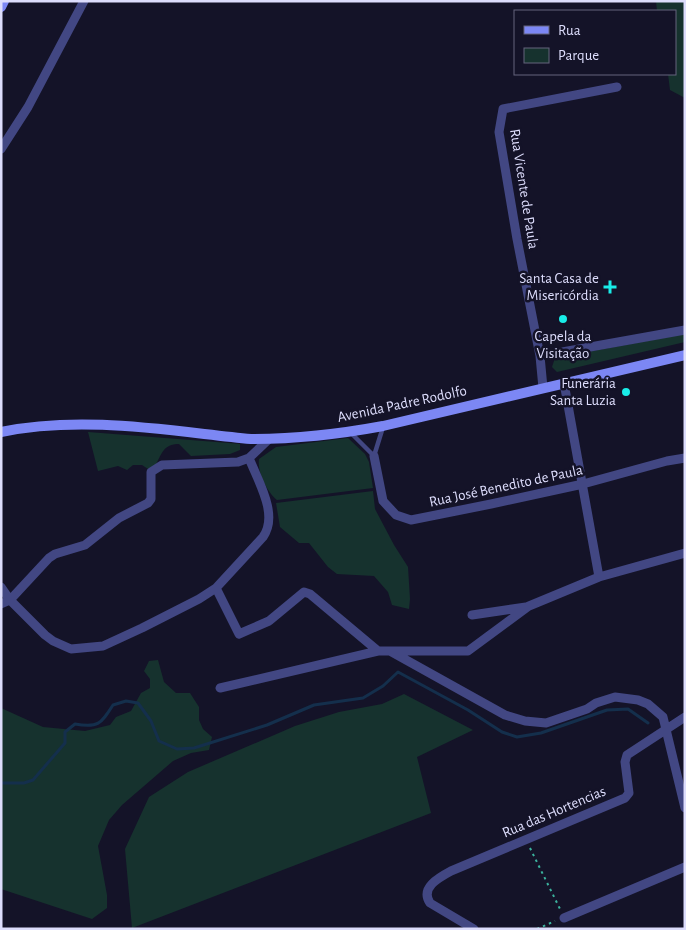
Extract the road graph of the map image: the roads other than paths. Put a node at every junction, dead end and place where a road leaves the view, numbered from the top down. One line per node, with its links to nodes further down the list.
1 (4, 1): 3 (street)
2 (84, 1): 5 (street)
3 (1, 7)
4 (617, 87): 8 (street, Rua Vicente de Paula)
5 (1, 150)
6 (685, 330): 8 (street)
7 (685, 355): 9 (street, Avenida Padre Rodolfo)
8 (540, 356): 10 (street, Rua Vicente de Paula)
9 (564, 383): 10 (street, Avenida Padre Rodolfo); 18 (street)
10 (543, 388): 11 (street, Avenida Padre Rodolfo)
11 (383, 426): 13 (street, Avenida Padre Rodolfo); 15 (lane)
12 (1, 432): 14 (street, Avenida Padre Rodolfo)
13 (350, 432): 14 (street, Avenida Padre Rodolfo); 15 (lane)
14 (269, 439): 16 (street)
15 (374, 456): 18 (street, Rua José Benedito de Paula)
16 (249, 458): 22 (street); 23 (street)
17 (685, 458): 18 (street, Rua José Benedito de Paula)
18 (583, 484): 20 (street)
19 (685, 553): 20 (street)
20 (599, 577): 24 (street)
21 (1, 587): 23 (street)
22 (216, 588): 23 (street); 26 (street)
23 (6, 602)
24 (529, 606): 25 (street); 27 (street)
25 (472, 615)
26 (378, 651): 27 (street); 28 (street)
27 (390, 651): 30 (street)
28 (220, 688)
29 (685, 718): 30 (street, Rua das Hortencias)
30 (666, 729): 31 (street); 34 (street, Rua das Hortencias)
31 (685, 807)
32 (685, 866): 33 (street)
33 (564, 918)
34 (474, 929)

